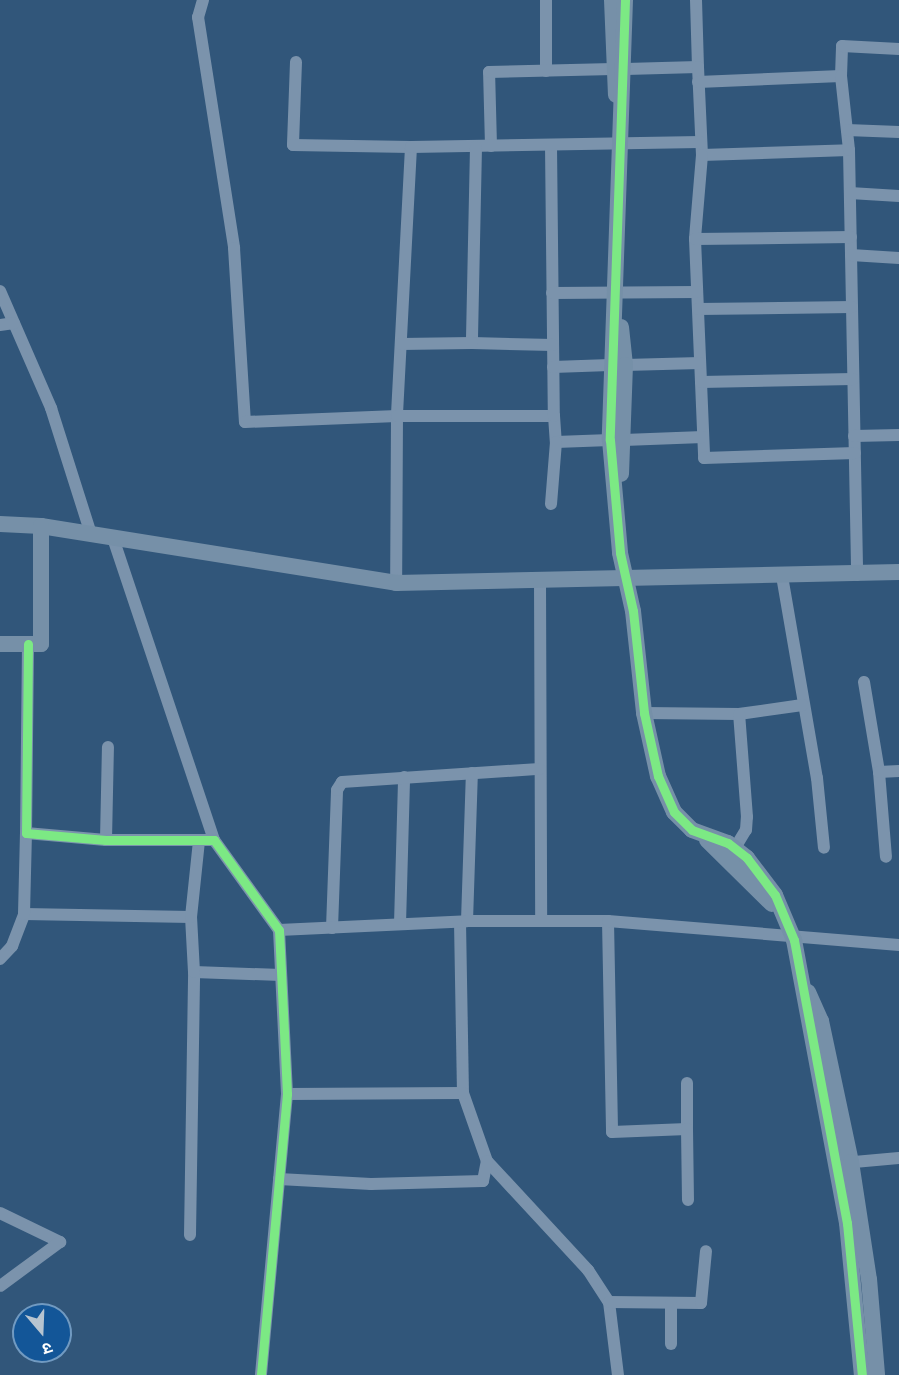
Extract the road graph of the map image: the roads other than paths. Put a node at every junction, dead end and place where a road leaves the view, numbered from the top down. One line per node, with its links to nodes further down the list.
1 (203, 0): 45 (street)
2 (546, 0): 10 (street)
3 (612, 0): 9 (street)
4 (625, 0): 9 (street)
5 (696, 0): 8 (street)
6 (899, 49): 11 (street)
7 (296, 62): 19 (street)
8 (698, 68): 9 (street); 12 (street)
9 (620, 69): 10 (street); 16 (street)
10 (546, 70): 18 (street)
11 (842, 76): 12 (street); 13 (street)
12 (698, 82): 15 (street)
13 (847, 130): 14 (street); 21 (street)
14 (899, 132)
15 (700, 142): 16 (street); 22 (street)
16 (620, 143): 17 (street); 31 (street)
17 (550, 145): 18 (street); 32 (street)
18 (491, 146): 20 (street)
19 (411, 147): 20 (street); 38 (street)
20 (476, 147): 37 (street)
21 (849, 150): 22 (street); 23 (street)
22 (702, 155): 26 (street)
23 (850, 193): 24 (street); 25 (street)
24 (899, 196)
25 (851, 237): 26 (street); 27 (street)
26 (695, 239): 30 (street)
27 (851, 255): 28 (street); 33 (street)
28 (899, 258)
29 (0, 291): 35 (street)
30 (697, 292): 31 (street); 34 (street)
31 (617, 293): 32 (street); 41 (street)
32 (552, 294): 39 (street)
33 (852, 307): 34 (street); 43 (street)
34 (698, 309): 40 (street)
35 (14, 323): 36 (street); 56 (street)
36 (0, 325)
37 (472, 343): 38 (street); 39 (street)
38 (401, 344): 45 (street)
39 (553, 345): 42 (street)
40 (700, 363): 41 (street); 44 (street)
41 (617, 365): 42 (street); 50 (street)
42 (553, 367): 46 (street)
43 (853, 379): 44 (street); 48 (street)
44 (701, 382): 49 (street)
45 (397, 416): 46 (street); 63 (street)
46 (554, 416): 51 (street)
47 (899, 435): 48 (street)
48 (854, 436): 52 (street)
49 (704, 437): 50 (street); 52 (street)
50 (617, 440): 51 (street); 61 (street)
51 (556, 442): 53 (street)
52 (855, 453): 59 (street)
53 (551, 504)
54 (0, 524): 55 (street)
55 (41, 526): 56 (street); 65 (street)
56 (91, 534): 57 (street)
57 (114, 538): 63 (street); 79 (street)
58 (899, 572): 59 (street)
59 (857, 575): 60 (street)
60 (782, 576): 61 (street); 67 (street)
61 (626, 580): 62 (street); 68 (street)
62 (540, 581): 63 (street); 71 (street)
63 (396, 583)
64 (0, 644): 65 (street)
65 (28, 644): 76 (street)
66 (864, 682): 73 (street)
67 (802, 705): 69 (street); 82 (street)
68 (644, 713): 69 (street); 77 (street)
69 (740, 714): 81 (street)
70 (108, 747): 78 (street)
71 (540, 769): 74 (street); 88 (street)
72 (899, 771): 73 (street)
73 (879, 772): 83 (street)
74 (472, 773): 75 (street); 87 (street)
75 (404, 777): 90 (street); 91 (street)
76 (26, 832): 78 (street); 84 (street)
77 (700, 834): 81 (street); 85 (street)
78 (106, 840): 80 (street)
79 (214, 840): 80 (street); 92 (street)
80 (199, 841): 86 (street)
81 (735, 848): 85 (street)
82 (824, 848)
83 (886, 857)
84 (24, 914): 86 (street); 95 (street)
85 (784, 914): 93 (street)
86 (191, 917): 96 (street)
87 (463, 921): 88 (street); 90 (street); 99 (street)
88 (541, 921): 89 (street)
89 (608, 921): 93 (street); 101 (street)
90 (400, 924): 91 (street)
91 (332, 928): 92 (street)
92 (279, 930): 97 (street)
93 (792, 934): 94 (street); 104 (street)
94 (899, 945)
95 (0, 959)
96 (194, 972): 97 (street); 108 (street)
97 (281, 975): 100 (street)
98 (687, 1083): 101 (street)
99 (463, 1093): 100 (street); 103 (street)
100 (287, 1094): 105 (street)
101 (687, 1129): 106 (street)
102 (899, 1158): 104 (street)
103 (487, 1161): 105 (street); 111 (street)
104 (844, 1163): 116 (street); 117 (street)
105 (279, 1179): 114 (street)
106 (688, 1200)
107 (0, 1214): 110 (street)
108 (190, 1235)
109 (706, 1251): 112 (street)
110 (0, 1286)
111 (609, 1302): 112 (street); 115 (street)
112 (671, 1303): 113 (street)
113 (671, 1344)
114 (261, 1375)
115 (618, 1375)
116 (862, 1375)
117 (877, 1375)

